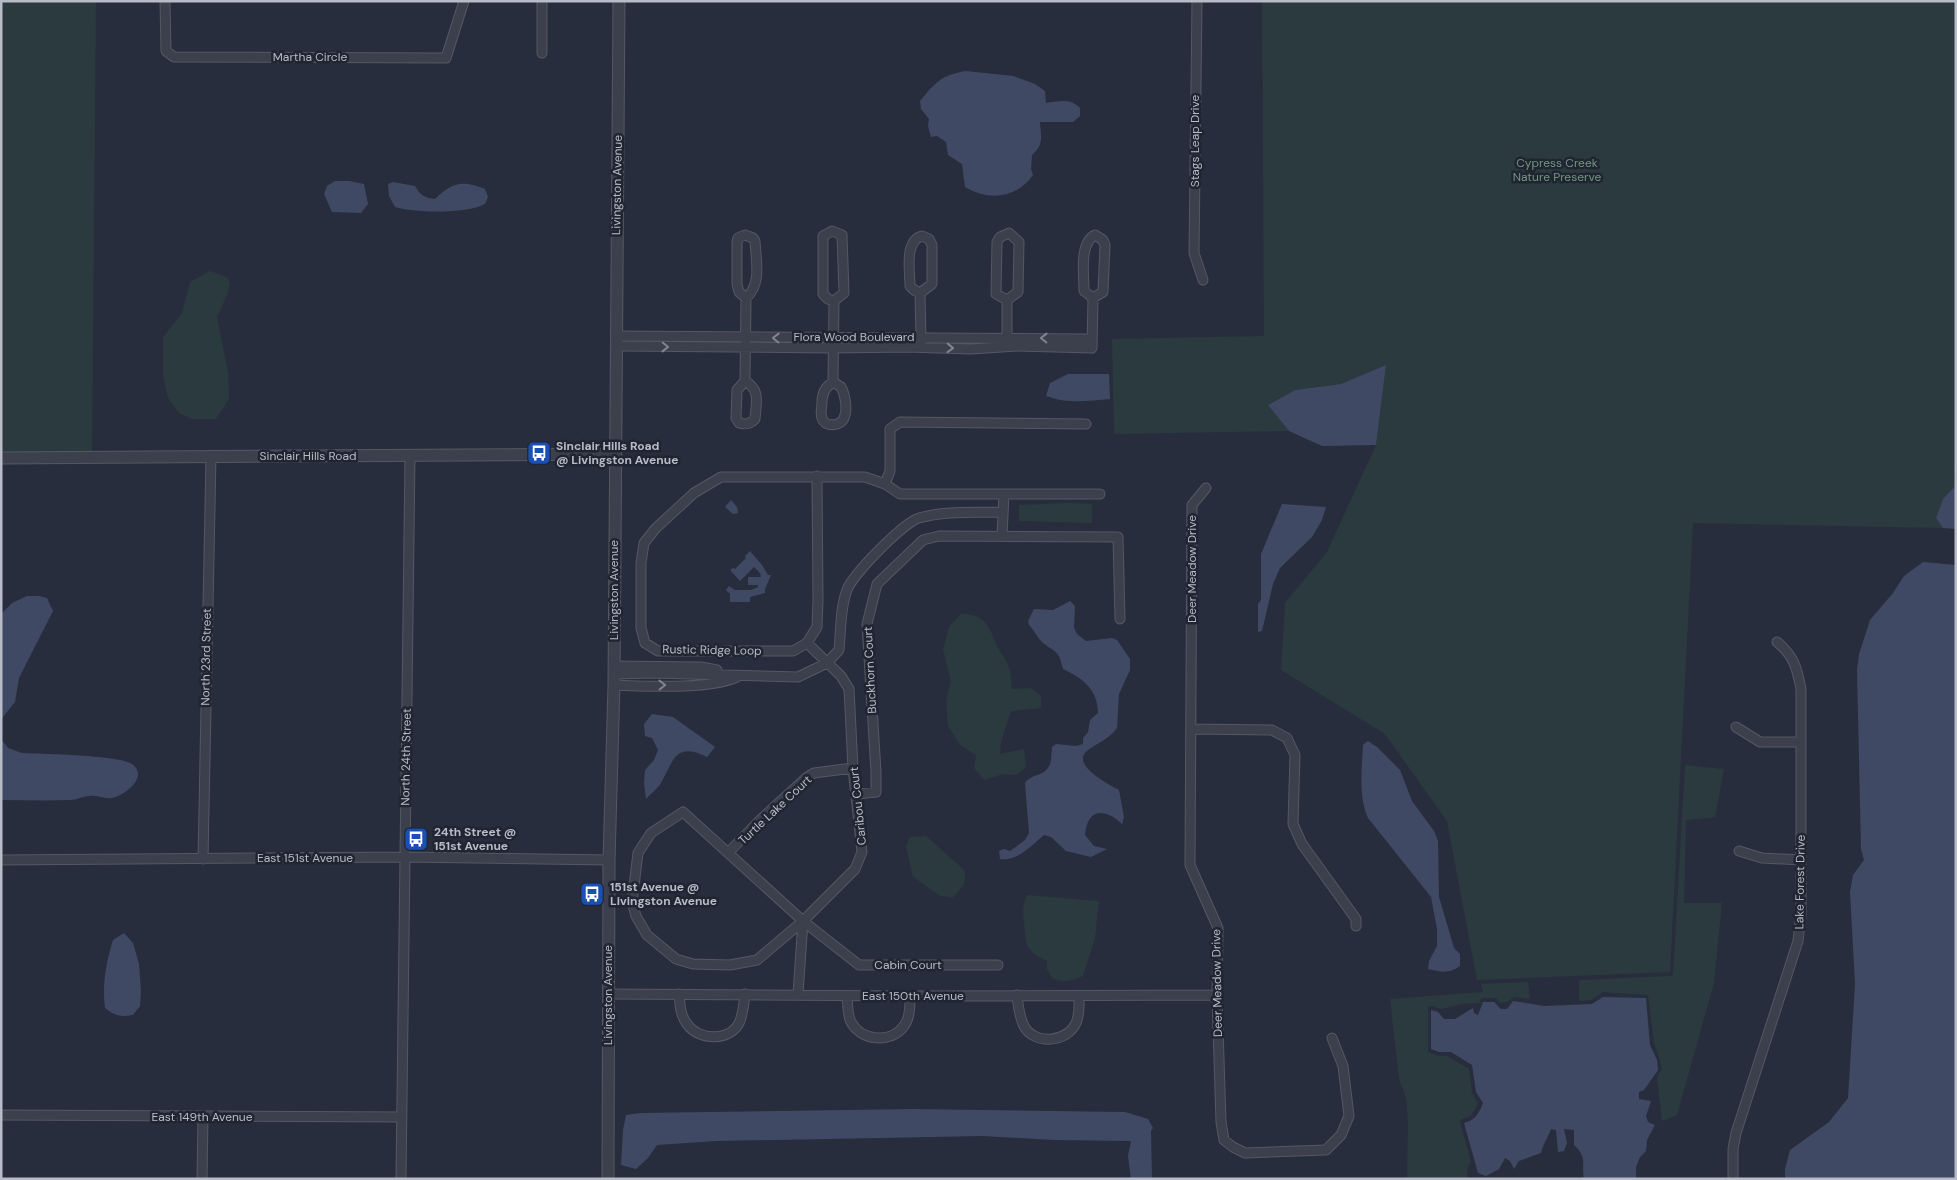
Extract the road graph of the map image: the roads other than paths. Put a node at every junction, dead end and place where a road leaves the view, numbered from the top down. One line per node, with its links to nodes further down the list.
1 (166, 1): 2 (street, Martha Circle)
2 (464, 1)
3 (542, 1): 6 (street)
4 (619, 1): 16 (street, Livingston Avenue)
5 (1197, 1): 7 (street, Stags Leap Drive)
6 (542, 53)
7 (1203, 280)
8 (920, 293): 8 (street); 14 (street)
9 (746, 298): 9 (street); 13 (street)
10 (1093, 298): 10 (street); 17 (street, Flora Wood Boulevard)
11 (1006, 300): 11 (street); 17 (street)
12 (834, 302): 12 (street); 15 (street)
13 (745, 337): 15 (street, Flora Wood Boulevard, one-way to 13); 16 (street, Flora Wood Boulevard); 19 (street)
14 (920, 337): 15 (street, Flora Wood Boulevard); 17 (street, Flora Wood Boulevard); 18 (street)
15 (832, 338): 20 (street)
16 (616, 341): 19 (street, Flora Wood Boulevard, one-way to 19); 24 (street, Livingston Avenue)
17 (1007, 343): 18 (street, Flora Wood Boulevard, one-way to 17)
18 (921, 347): 20 (street, Flora Wood Boulevard)
19 (745, 348): 20 (street, Flora Wood Boulevard); 21 (street)
20 (832, 348): 22 (street)
21 (745, 381)
22 (832, 382): 22 (street)
23 (1086, 424): 29 (street)
24 (615, 454): 26 (street, Sinclair Hills Road); 39 (street, Livingston Avenue)
25 (211, 456): 26 (street, Sinclair Hills Road); 27 (street, Sinclair Hills Road); 49 (street, North 23rd Street)
26 (410, 456): 48 (street, North 24th Street)
27 (1, 458)
28 (817, 476): 29 (street, Rustic Ridge Loop); 37 (street); 37 (street, Rustic Ridge Loop)
29 (885, 484): 32 (street, Rustic Ridge Loop)
30 (1206, 488): 42 (street, Deer Meadow Drive)
31 (1100, 494): 32 (street, Rustic Ridge Loop)
32 (1004, 495): 33 (street)
33 (1003, 512): 34 (street); 38 (street)
34 (1002, 535): 35 (street, Buckhorn Court); 45 (street, Buckhorn Court)
35 (1120, 619)
36 (1777, 642): 43 (street, Lake Forest Drive)
37 (807, 643): 38 (street)
38 (827, 663): 40 (street); 44 (street, Caribou Court)
39 (614, 675): 40 (street); 40 (street, one-way to 40); 51 (street, Livingston Avenue)
40 (739, 676)
41 (1736, 726): 43 (street)
42 (1192, 729): 54 (street); 61 (street, Deer Meadow Drive)
43 (1800, 742): 52 (street, Lake Forest Drive)
44 (853, 768): 45 (street, Caribou Court); 47 (street, Turtle Lake Court)
45 (857, 794): 53 (street, Caribou Court)
46 (1739, 851): 52 (street)
47 (728, 853): 53 (street, Cabin Court); 53 (street, Caribou Court)
48 (405, 857): 49 (street, East 151st Avenue); 51 (street, East 151st Avenue); 68 (street, North 24th Street)
49 (202, 859): 50 (street, East 151st Avenue)
50 (1, 860)
51 (609, 860): 56 (street, Livingston Avenue)
52 (1801, 860): 72 (street, Lake Forest Drive)
53 (803, 922): 55 (street, Cabin Court); 59 (street)
54 (1356, 926)
55 (998, 965)
56 (608, 994): 57 (street, East 150th Avenue); 71 (street, Livingston Avenue)
57 (679, 994): 58 (street, East 150th Avenue); 58 (street)
58 (745, 994): 59 (street, East 150th Avenue)
59 (798, 994): 62 (street, East 150th Avenue)
60 (1017, 995): 63 (street, East 150th Avenue); 64 (street, East 150th Avenue); 64 (street)
61 (1217, 995): 64 (street, East 150th Avenue); 65 (street, Deer Meadow Drive)
62 (847, 996): 63 (street, East 150th Avenue); 63 (street)
63 (910, 996)
64 (1079, 996)
65 (1332, 1038)
66 (1, 1115): 67 (street, East 149th Avenue)
67 (203, 1117): 68 (street, East 149th Avenue); 69 (street)
68 (402, 1117): 70 (street, North 24th Street)
69 (202, 1179)
70 (401, 1179)
71 (608, 1179)
72 (1733, 1179)

